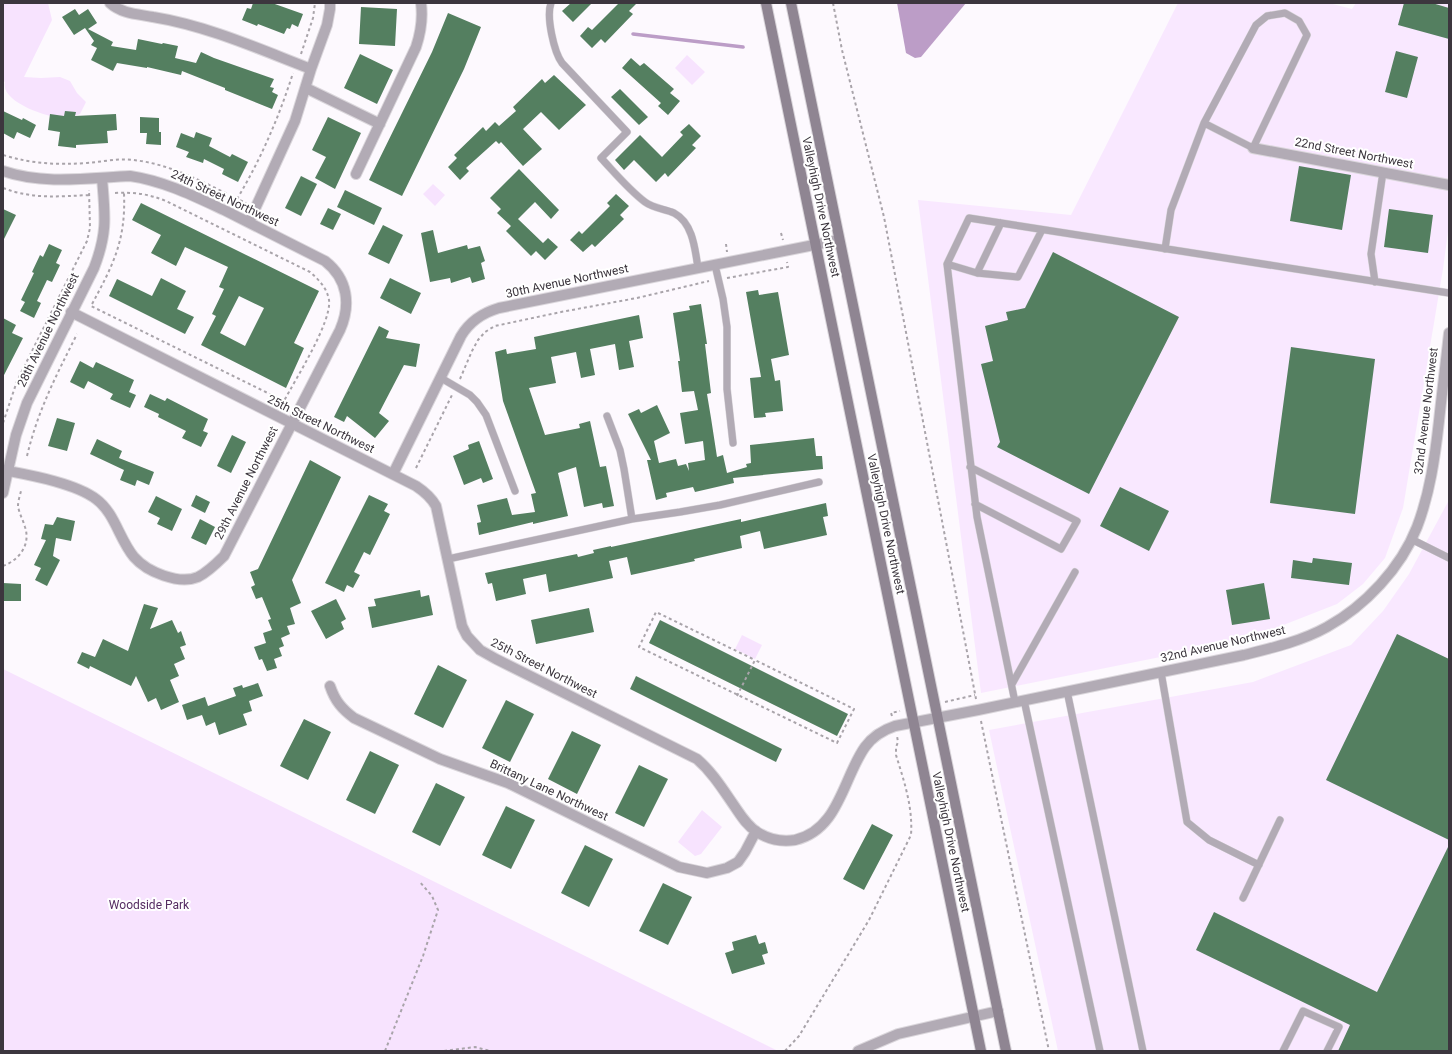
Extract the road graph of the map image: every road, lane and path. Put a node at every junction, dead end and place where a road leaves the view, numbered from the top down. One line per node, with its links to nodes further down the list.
1 (110, 3): 10 (street)
2 (315, 3): 9 (path)
3 (330, 3): 10 (street)
4 (421, 3): 14 (street)
5 (551, 3): 35 (lane)
6 (766, 3): 30 (main road, Valleyhigh Drive Northwest)
7 (791, 3): 29 (main road, Valleyhigh Drive Northwest)
8 (833, 3): 74 (path)
9 (302, 53)
10 (311, 69): 12 (street)
11 (287, 72): 25 (path)
12 (306, 88): 14 (street); 26 (street)
13 (1204, 123): 15 (lane); 15 (lane); 31 (lane)
14 (380, 124): 20 (street)
15 (1253, 148): 19 (street, 22nd Street Northwest)
16 (3, 155): 17 (path)
17 (89, 163)
18 (3, 171): 21 (street, 24th Street Northwest)
19 (1383, 172): 22 (street, 22nd Street Northwest); 38 (lane)
20 (356, 174)
21 (102, 178): 26 (street, 24th Street Northwest); 41 (street, 28th Avenue Northwest)
22 (1449, 185)
23 (3, 188): 48 (path)
24 (124, 193): 24 (path)
25 (237, 199)
26 (248, 222): 39 (street, 24th Street Northwest)
27 (1001, 224): 28 (lane); 32 (lane); 36 (lane)
28 (1042, 230): 31 (lane); 36 (lane)
29 (839, 240): 30 (street, 30th Avenue Northwest); 75 (main road, Valleyhigh Drive Northwest)
30 (816, 245): 33 (street, 30th Avenue Northwest); 76 (main road, Valleyhigh Drive Northwest)
31 (1165, 249): 38 (lane)
32 (947, 264): 36 (lane); 52 (lane)
33 (715, 265): 35 (street, 30th Avenue Northwest); 37 (lane)
34 (788, 267): 37 (path)
35 (698, 268): 45 (street, 30th Avenue Northwest)
36 (977, 273)
37 (718, 279): 46 (path); 50 (lane)
38 (1375, 282): 40 (lane)
39 (345, 289): 49 (street, 29th Avenue Northwest)
40 (1449, 293)
41 (71, 312): 49 (street, 25th Street Northwest); 54 (street, 28th Avenue Northwest)
42 (1449, 333): 44 (street, 32nd Avenue Northwest)
43 (77, 334): 51 (path)
44 (1448, 358): 62 (street, 32nd Avenue Northwest)
45 (441, 378): 46 (lane); 55 (street, 30th Avenue Northwest)
46 (456, 386): 53 (path); 58 (lane)
47 (607, 416): 61 (lane)
48 (3, 423)
49 (291, 424): 54 (street, 29th Avenue Northwest); 55 (street, 25th Street Northwest)
50 (733, 443)
51 (27, 456)
52 (970, 466): 60 (lane); 60 (lane)
53 (416, 468)
54 (5, 470): 59 (street, 28th Avenue Northwest)
55 (393, 474): 64 (street, 25th Street Northwest)
56 (819, 482): 61 (lane)
57 (21, 490): 65 (path)
58 (515, 491)
59 (3, 493)
60 (975, 504): 69 (lane)
61 (632, 519): 64 (lane)
62 (1411, 540): 63 (lane); 68 (street, 32nd Avenue Northwest)
63 (1449, 558)
64 (448, 559): 79 (street, 25th Street Northwest)
65 (3, 566)
66 (1075, 572): 69 (lane)
67 (755, 660): 72 (path); 72 (path); 72 (path)
68 (1162, 672): 71 (street, 32nd Avenue Northwest); 80 (lane)
69 (1012, 684): 73 (lane)
70 (330, 686): 79 (street, Brittany Lane Northwest)
71 (1066, 691): 73 (street, 32nd Avenue Northwest); 94 (lane)
72 (738, 696)
73 (1020, 701): 74 (street, 32nd Avenue Northwest); 93 (lane)
74 (978, 710): 75 (street, 32nd Avenue Northwest); 92 (path)
75 (937, 718): 76 (street, 25th Street Northwest); 83 (main road, Valleyhigh Drive Northwest)
76 (913, 723): 79 (street, 25th Street Northwest); 84 (main road, Valleyhigh Drive Northwest)
77 (898, 742): 88 (path)
78 (1280, 820): 80 (lane)
79 (756, 831)
80 (1259, 865): 82 (lane)
81 (419, 881): 85 (path)
82 (1243, 898)
83 (998, 1011): 84 (street); 91 (main road, Valleyhigh Drive Northwest)
84 (974, 1017): 89 (street); 90 (main road, Valleyhigh Drive Northwest)
85 (385, 1051)
86 (444, 1051): 87 (path)
87 (490, 1051)
88 (785, 1051)
89 (858, 1051)
90 (981, 1051)
91 (1006, 1051)
92 (1049, 1051)
93 (1100, 1051)
94 (1143, 1051)
95 (1283, 1051): 96 (lane)
96 (1327, 1051)

